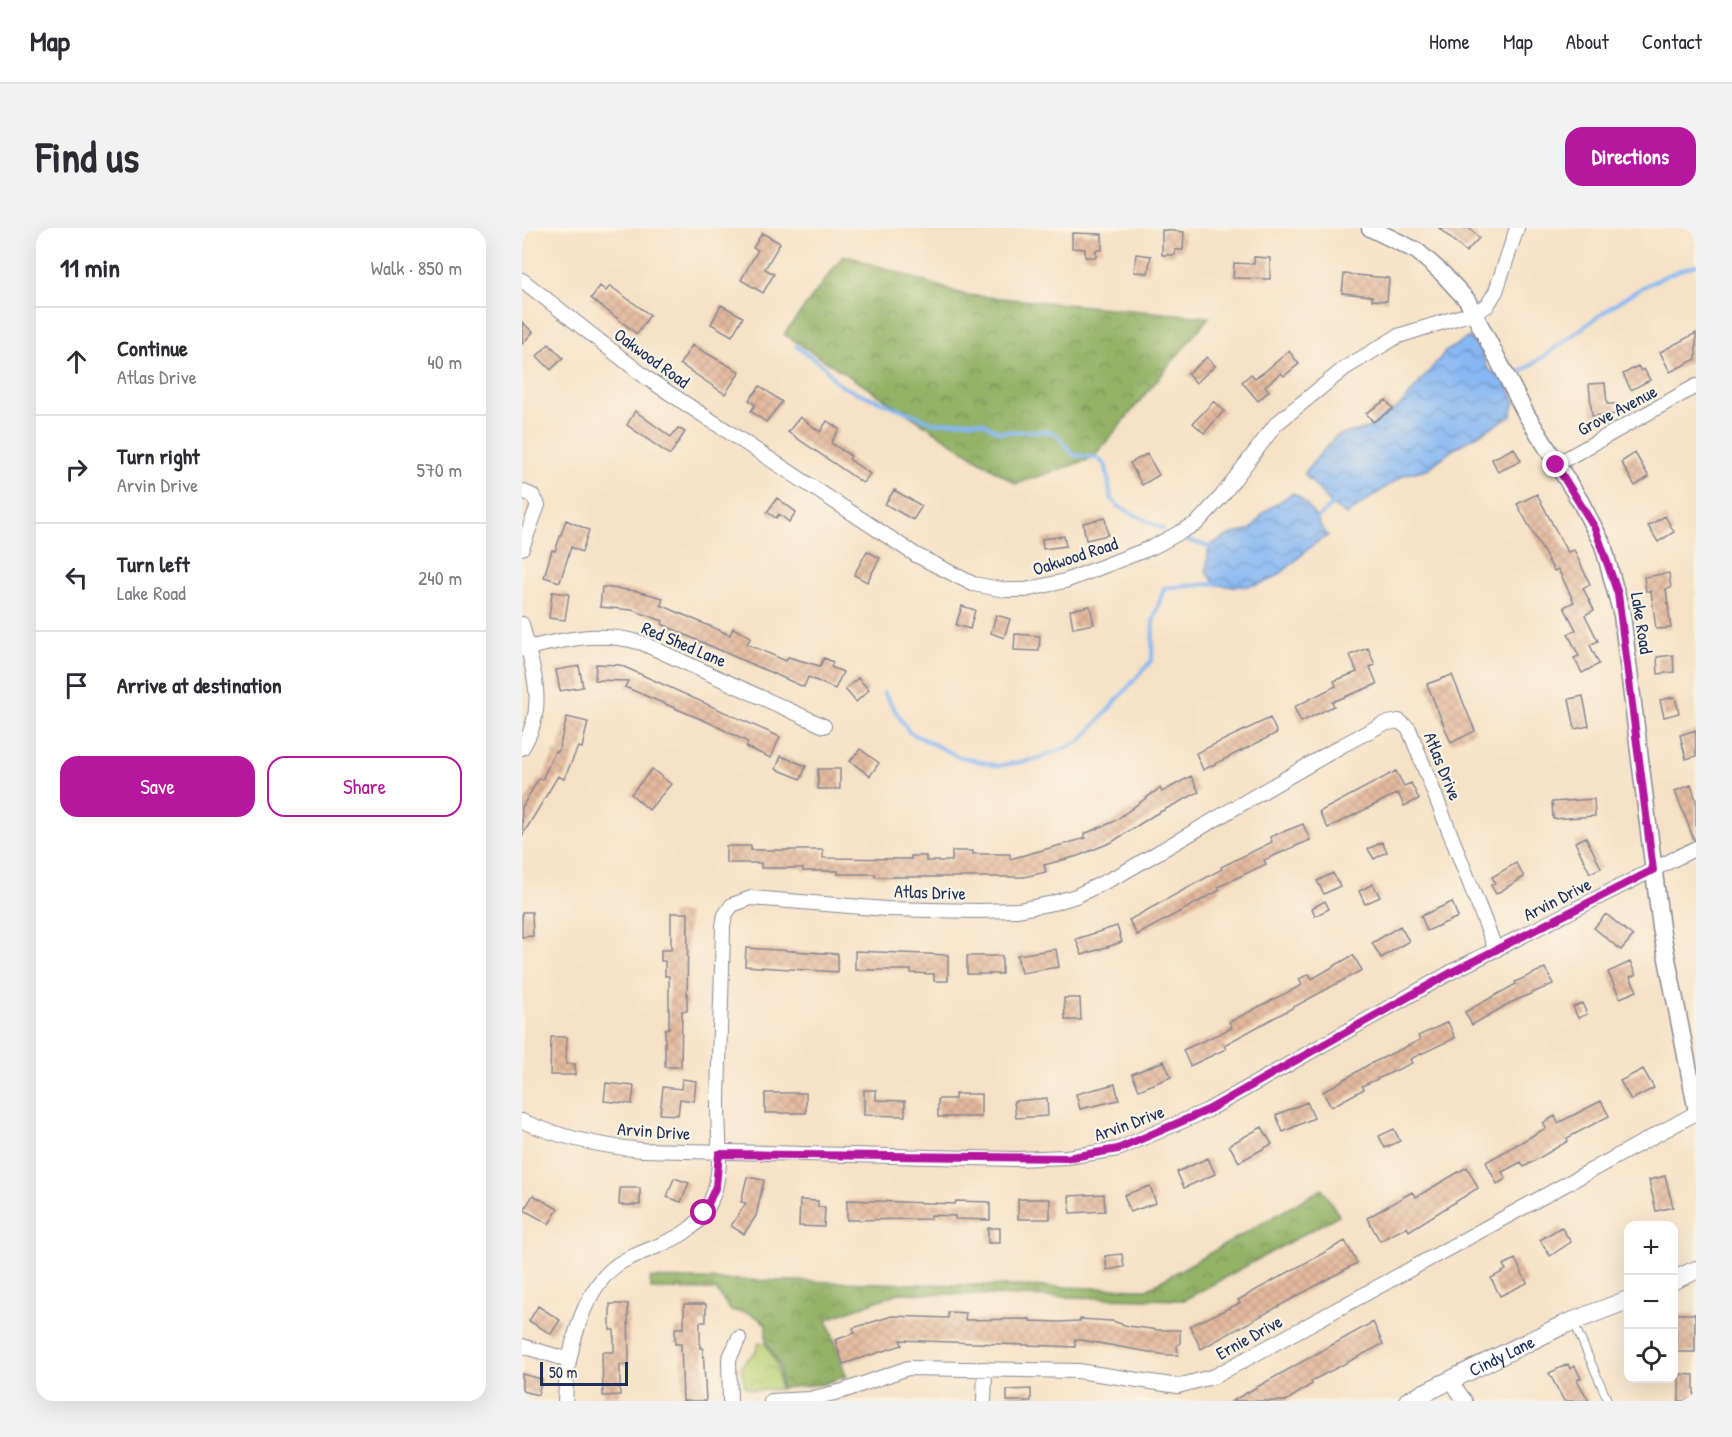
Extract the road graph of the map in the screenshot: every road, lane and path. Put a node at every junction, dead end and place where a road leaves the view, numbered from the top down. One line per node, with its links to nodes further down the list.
1 (1370, 228): 4 (street, Lake Road)
2 (1517, 228): 4 (street, Oakwood Road)
3 (522, 280): 4 (street, Oakwood Road)
4 (1474, 312): 6 (street, Lake Road)
5 (1696, 386): 6 (street, Grove Avenue)
6 (1556, 465): 14 (street, Lake Road)
7 (527, 494): 8 (street)
8 (522, 548)
9 (522, 624): 10 (street)
10 (525, 649): 11 (street, Red Shed Lane); 12 (street)
11 (824, 726)
12 (522, 748)
13 (1696, 848): 14 (street, Arvin Drive)
14 (1653, 870): 15 (street, Arvin Drive); 16 (street, Lake Road)
15 (1496, 950): 19 (street, Arvin Drive); 19 (street, Atlas Drive)
16 (1696, 1107)
17 (1696, 1113): 28 (street, Ernie Drive)
18 (522, 1121): 19 (street, Arvin Drive)
19 (719, 1154): 27 (street, Atlas Drive)
20 (1696, 1270): 21 (main road)
21 (1678, 1278)
22 (1624, 1302): 23 (main road, Cindy Lane)
23 (1597, 1314): 24 (main road, Cindy Lane); 34 (main road, Cindy Lane)
24 (1577, 1330): 29 (main road, Cindy Lane); 36 (lane)
25 (739, 1338): 31 (street)
26 (522, 1346): 27 (street)
27 (569, 1360): 30 (street, Atlas Drive)
28 (985, 1369): 32 (street, Ernie Drive); 33 (street)
29 (1461, 1395): 35 (main road, Cindy Lane)
30 (566, 1401)
31 (730, 1401)
32 (771, 1401)
33 (984, 1401)
34 (1408, 1401)
35 (1435, 1401)
36 (1608, 1401)

